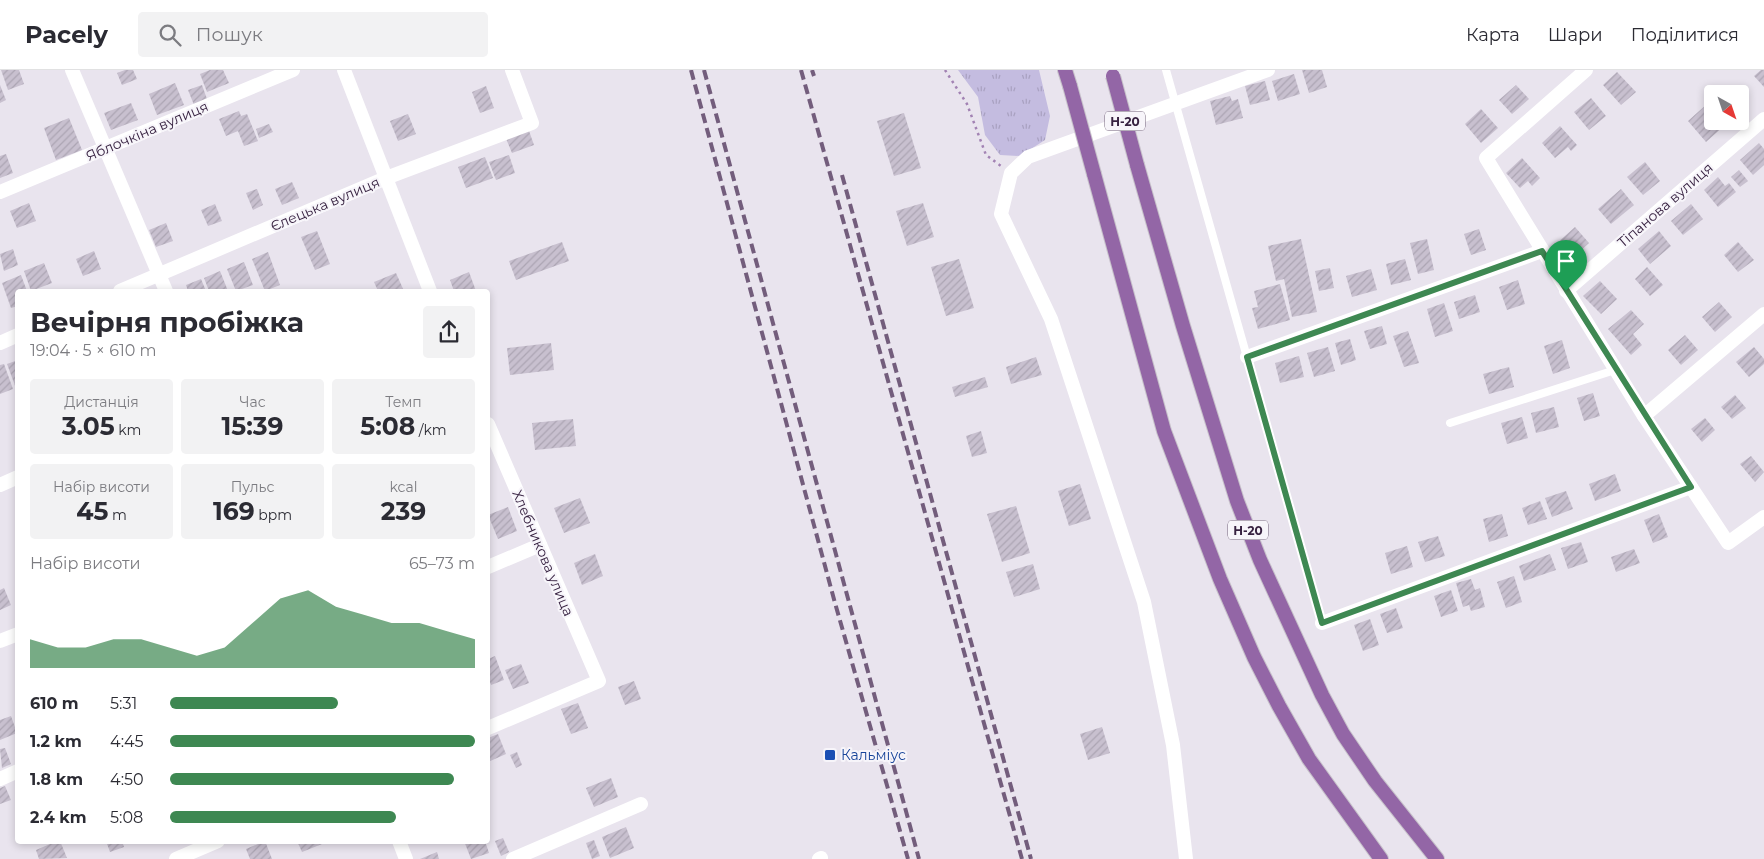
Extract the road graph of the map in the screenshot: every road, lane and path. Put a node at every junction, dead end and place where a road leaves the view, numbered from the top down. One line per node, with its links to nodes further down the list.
1 (72, 70): 13 (street)
2 (294, 70): 13 (street, Яблочкіна вулиця)
3 (344, 70): 15 (street)
4 (512, 70): 15 (street, Єлецька вулиця)
5 (945, 70): 14 (path)
6 (1065, 70): 50 (main road, bridge)
7 (1166, 70): 11 (lane)
8 (1268, 70): 11 (street)
9 (1586, 70): 17 (street)
10 (1112, 73): 51 (main road, Н-20, bridge)
11 (1176, 104): 14 (street); 26 (lane)
12 (1764, 119): 22 (street, Тіпанова вулиця)
13 (105, 149): 16 (street, Яблочкіна вулиця); 18 (street)
14 (1011, 173): 49 (street)
15 (386, 178): 18 (street, Єлецька вулиця); 21 (street)
16 (0, 192)
17 (1542, 251): 22 (street); 26 (street)
18 (159, 275): 19 (street, Єлецька вулиця); 20 (street)
19 (125, 289)
20 (165, 289)
21 (429, 289)
22 (1566, 291): 27 (street)
23 (1764, 314): 28 (street)
24 (15, 336): 25 (street)
25 (0, 342)
26 (1247, 357): 37 (lane)
27 (1616, 370): 28 (street); 29 (lane)
28 (1644, 416): 33 (street)
29 (1450, 423)
30 (490, 432): 35 (street, Хлебникова улица)
31 (15, 478): 32 (street)
32 (0, 485)
33 (1691, 487): 34 (street); 37 (street)
34 (1764, 517)
35 (540, 545): 36 (street); 40 (street, Хлебникова улица)
36 (490, 566)
37 (1322, 623)
38 (15, 635): 39 (street)
39 (0, 641)
40 (490, 727)
41 (15, 773): 42 (street)
42 (0, 779)
43 (641, 804): 48 (street)
44 (211, 844): 46 (street)
45 (400, 844): 47 (street)
46 (176, 859)
47 (406, 859)
48 (513, 859)
49 (1186, 859)
50 (1381, 859)
51 (1437, 859)

